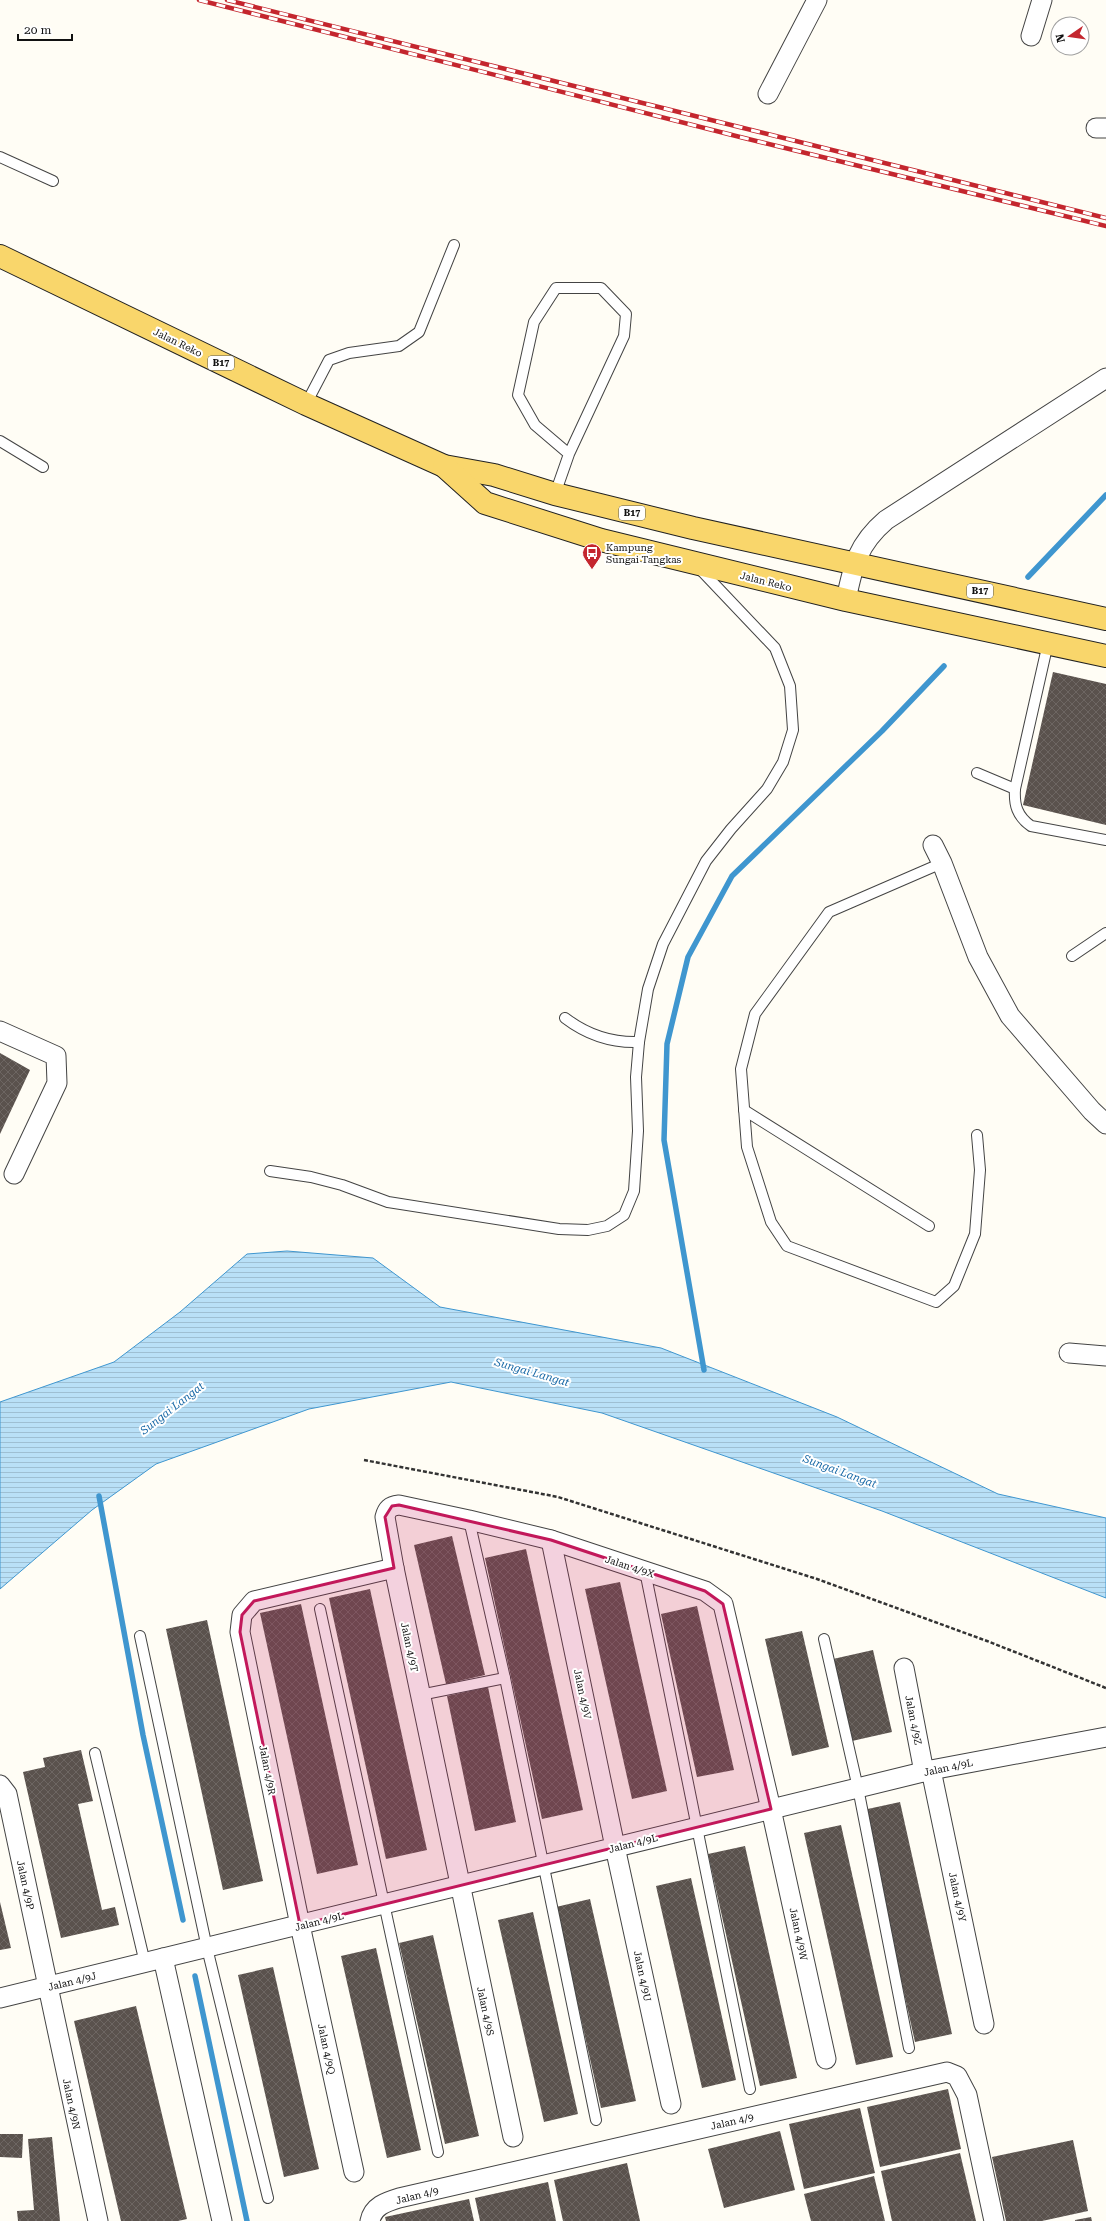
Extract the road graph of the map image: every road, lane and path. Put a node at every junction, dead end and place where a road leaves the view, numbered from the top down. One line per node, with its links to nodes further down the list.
1 (817, 0): 4 (street)
2 (1042, 0): 3 (street)
3 (1030, 36)
4 (768, 94)
5 (0, 158): 6 (lane)
6 (53, 181)
7 (454, 245): 10 (lane)
8 (0, 256): 10 (main road, Jalan Reko / B17)
9 (1106, 378): 17 (street)
10 (306, 404): 13 (main road, Jalan Reko / B17)
11 (0, 441): 14 (lane)
12 (569, 454): 12 (lane); 15 (lane)
13 (444, 466): 15 (main road, Jalan Reko / B17); 16 (main road, Jalan Reko / B17)
14 (43, 467)
15 (555, 494): 17 (main road, Jalan Reko / B17)
16 (694, 563): 18 (main road, Jalan Reko / B17); 31 (lane)
17 (854, 564): 18 (street); 19 (main road, Jalan Reko / B17)
18 (846, 600): 20 (main road, Jalan Reko / B17)
19 (1106, 619)
20 (1048, 643): 21 (main road, Jalan Reko / B17); 23 (lane)
21 (1106, 656)
22 (977, 773): 23 (lane)
23 (1015, 789): 24 (lane)
24 (1106, 840)
25 (933, 845): 26 (street)
26 (942, 863): 32 (lane); 33 (street)
27 (1106, 932): 28 (lane)
28 (1072, 956)
29 (565, 1018): 31 (lane)
30 (0, 1031): 36 (street)
31 (639, 1042): 35 (lane)
32 (744, 1110): 34 (lane); 37 (lane)
33 (1106, 1124)
34 (977, 1135)
35 (270, 1172)
36 (14, 1174)
37 (929, 1226)
38 (1068, 1353): 39 (street)
39 (1106, 1356)
40 (364, 1460): 50 (path)
41 (469, 1520): 42 (street, Jalan 4/9X); 43 (street, Jalan 4/9X); 49 (lane)
42 (551, 1540): 44 (street, Jalan 4/9X); 59 (street, Jalan 4/9V)
43 (394, 1568): 51 (street, Jalan 4/9T); 63 (street, Jalan 4/9R)
44 (645, 1572): 57 (street, Jalan 4/9X); 58 (lane)
45 (320, 1610): 62 (lane)
46 (140, 1636): 64 (lane)
47 (824, 1639): 56 (lane)
48 (904, 1668): 54 (street, Jalan 4/9Z)
49 (505, 1678): 51 (lane); 60 (lane)
50 (1106, 1688)
51 (420, 1695): 61 (street, Jalan 4/9T)
52 (1106, 1737): 54 (street, Jalan 4/9L)
53 (95, 1753): 65 (lane)
54 (927, 1771): 56 (street, Jalan 4/9L); 68 (street, Jalan 4/9Y)
55 (0, 1785): 66 (street, Jalan 4/9P)
56 (858, 1788): 57 (street, Jalan 4/9L); 69 (lane)
57 (771, 1809): 58 (street, Jalan 4/9L); 70 (street, Jalan 4/9W)
58 (698, 1827): 59 (street, Jalan 4/9L); 71 (lane)
59 (615, 1847): 60 (street, Jalan 4/9L); 72 (street, Jalan 4/9U)
60 (543, 1866): 61 (street, Jalan 4/9L); 73 (lane)
61 (460, 1886): 62 (street, Jalan 4/9L); 74 (street, Jalan 4/9S)
62 (384, 1905): 63 (street, Jalan 4/9L); 75 (lane)
63 (300, 1925): 64 (street, Jalan 4/9L); 76 (street, Jalan 4/9Q)
64 (206, 1948): 65 (street, Jalan 4/9L); 77 (lane)
65 (154, 1961): 66 (street, Jalan 4/9J); 79 (street)
66 (47, 1987): 67 (street, Jalan 4/9J); 78 (street, Jalan 4/9N)
67 (0, 1998)
68 (984, 2024)
69 (909, 2048)
70 (826, 2059)
71 (750, 2089)
72 (671, 2104)
73 (596, 2120)
74 (513, 2137)
75 (438, 2152)
76 (354, 2172)
77 (268, 2198)
78 (98, 2221)
79 (222, 2221)
80 (370, 2221): 81 (street, Jalan 4/9)
81 (994, 2221)

